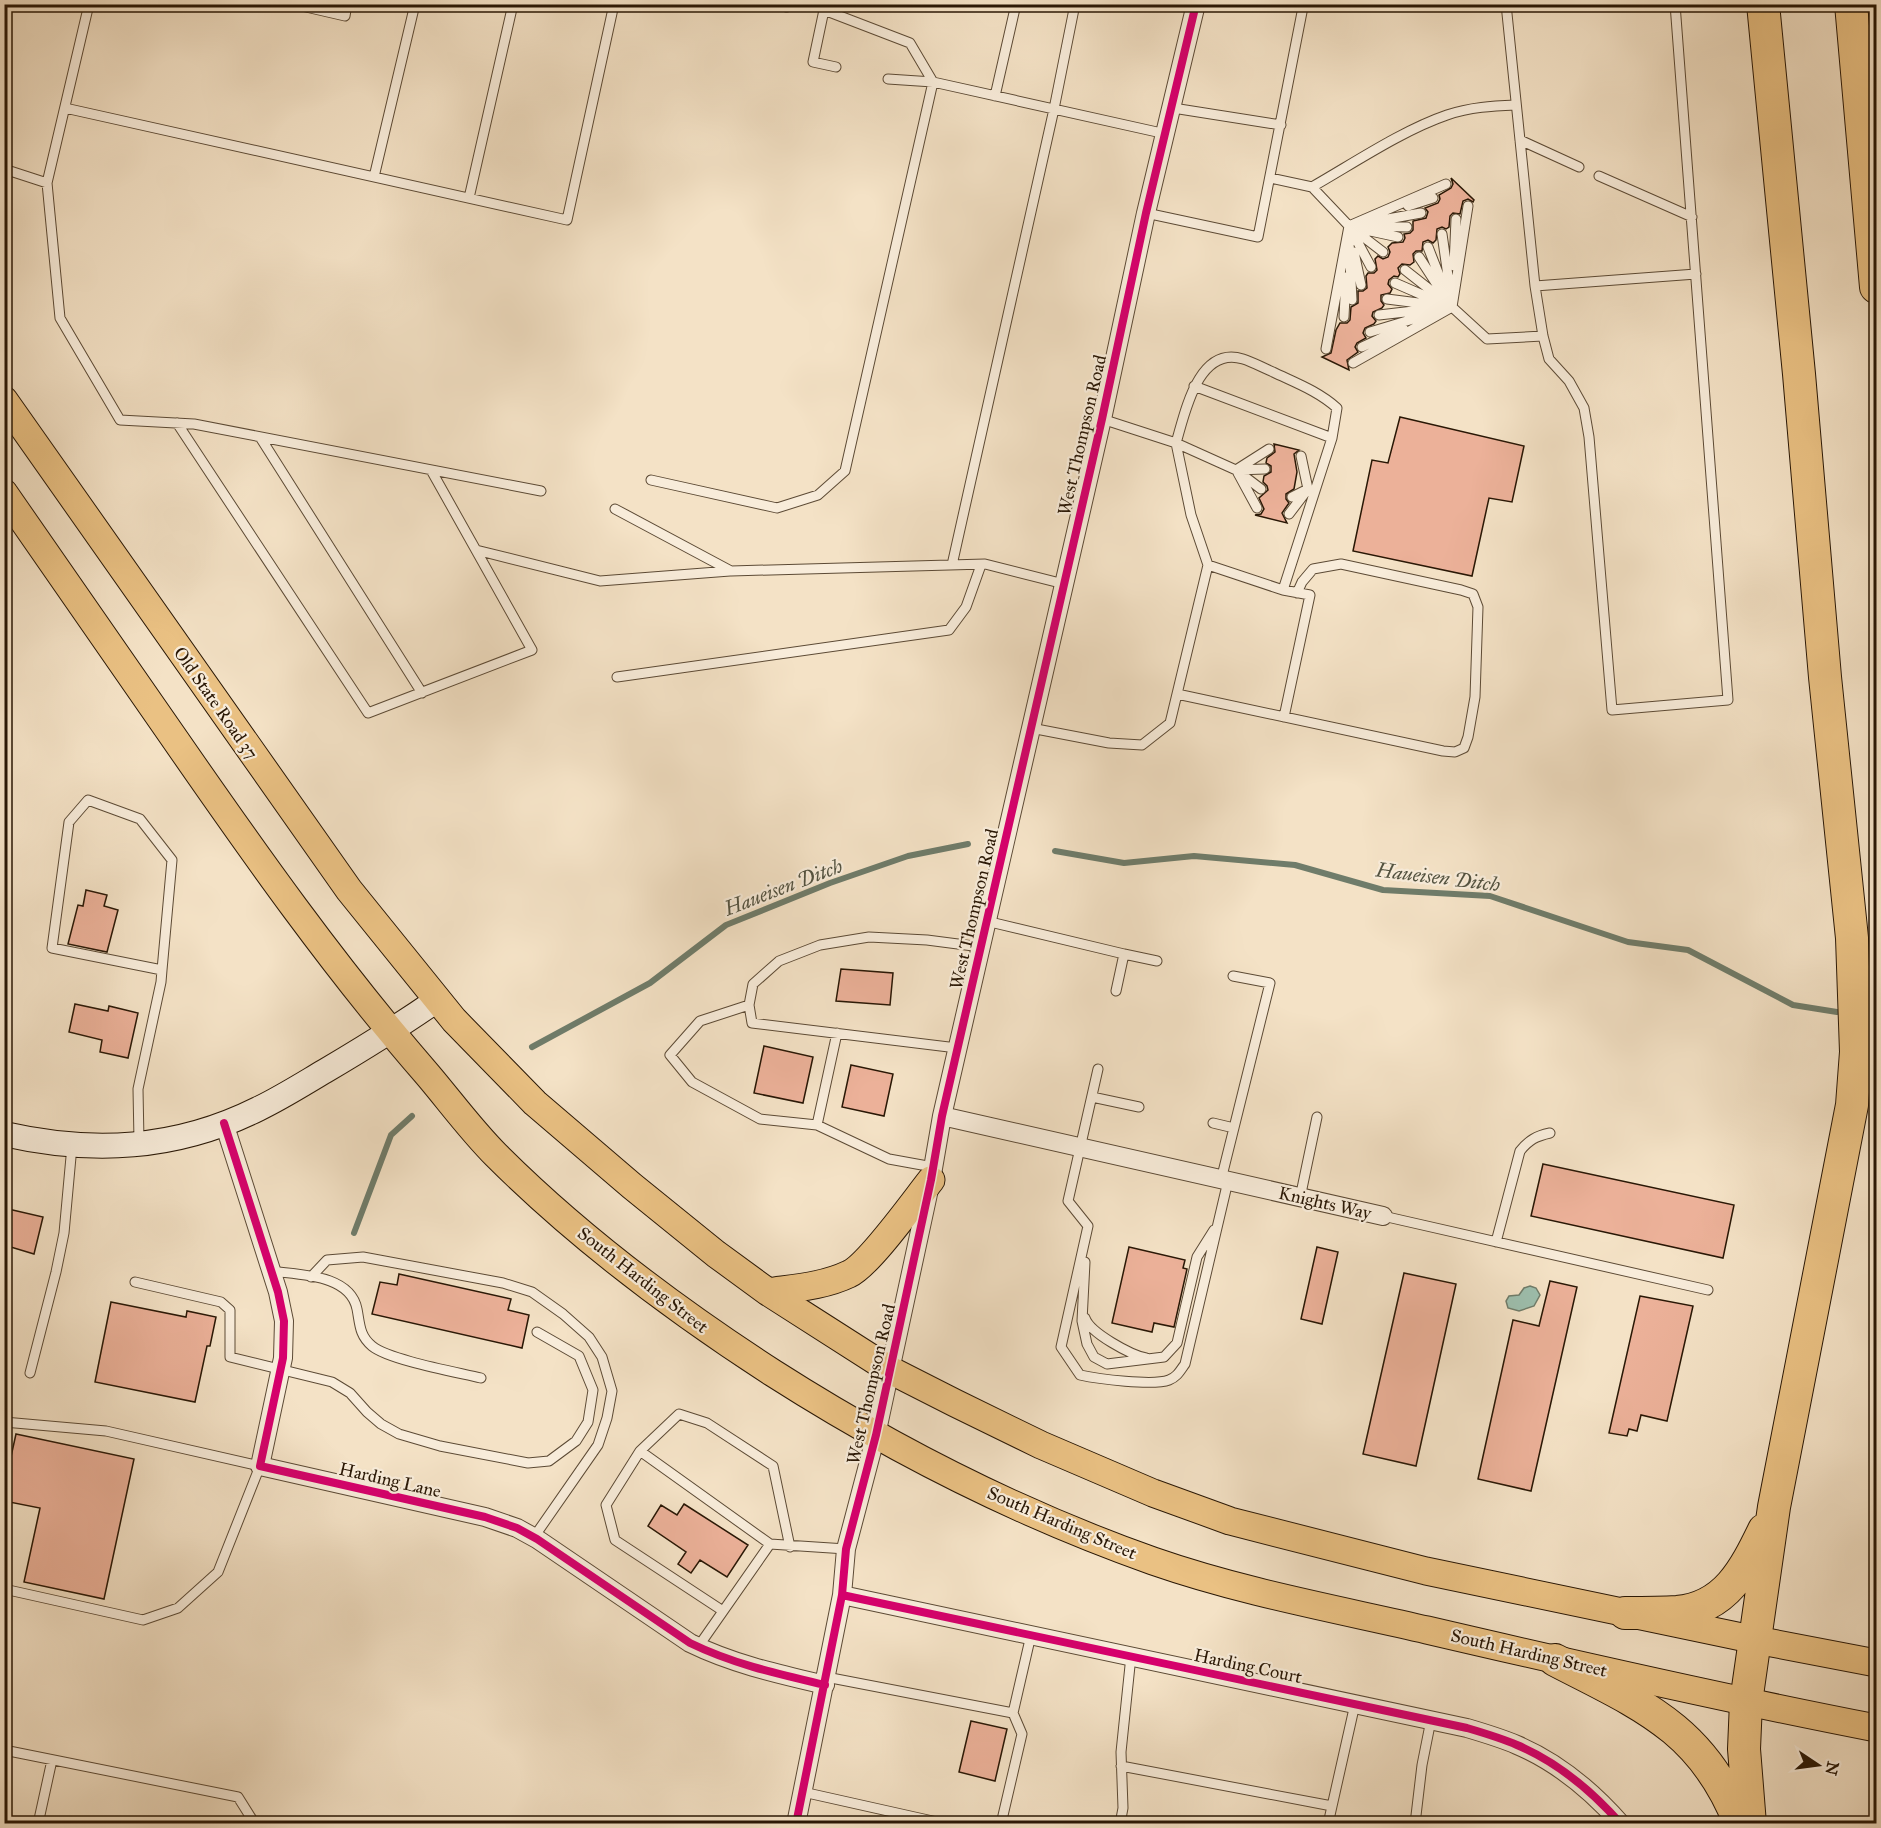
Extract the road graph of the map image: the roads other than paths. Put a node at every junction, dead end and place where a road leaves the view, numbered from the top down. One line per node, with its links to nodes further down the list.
1 (89, 4): 23 (lane)
2 (293, 4): 3 (lane)
3 (347, 4)
4 (415, 4): 32 (lane)
5 (513, 4): 37 (lane)
6 (614, 4): 37 (lane)
7 (773, 4): 17 (lane)
8 (1016, 4): 21 (lane)
9 (1076, 4): 25 (lane)
10 (1196, 4): 24 (street, West Thompson Road)
11 (1274, 4): 16 (lane)
12 (1506, 4): 22 (lane)
13 (1675, 4): 42 (lane)
14 (1763, 4): 153 (highway)
15 (1851, 4): 57 (highway)
16 (1305, 6): 26 (lane)
17 (787, 8)
18 (836, 67): 20 (lane)
19 (888, 79): 20 (lane)
20 (933, 82): 21 (lane); 82 (lane)
21 (995, 96): 25 (lane)
22 (1516, 105): 28 (lane); 36 (lane)
23 (65, 108): 32 (lane); 34 (lane)
24 (1173, 108): 26 (lane); 27 (street, West Thompson Road)
25 (1054, 109): 27 (lane); 92 (lane)
26 (1281, 125): 33 (lane)
27 (1166, 134): 40 (street, West Thompson Road)
28 (1520, 140): 29 (lane); 56 (lane)
29 (1579, 167)
30 (4, 169): 34 (lane)
31 (1599, 176): 42 (lane)
32 (374, 177): 37 (lane)
33 (1270, 178): 36 (lane); 40 (lane)
34 (47, 183): 72 (lane)
35 (1446, 184): 44 (lane)
36 (1312, 187): 44 (lane)
37 (469, 198)
38 (1433, 198): 44 (lane)
39 (1468, 206): 60 (lane)
40 (1146, 213): 71 (street, West Thompson Road)
41 (1421, 213): 44 (lane)
42 (1692, 217): 53 (lane)
43 (1456, 219): 60 (lane)
44 (1348, 226): 45 (lane); 47 (lane); 49 (lane); 51 (lane); 55 (lane); 59 (lane); 62 (lane); 64 (lane); 67 (lane)
45 (1407, 227)
46 (1442, 234): 60 (lane)
47 (1398, 237)
48 (1428, 247): 60 (lane)
49 (1383, 252)
50 (1419, 257): 60 (lane)
51 (1371, 267)
52 (1405, 270): 60 (lane)
53 (1696, 274): 56 (lane); 65 (lane)
54 (1395, 283): 60 (lane)
55 (1361, 285)
56 (1535, 286): 65 (lane)
57 (1876, 286)
58 (1387, 299): 60 (lane)
59 (1352, 300)
60 (1452, 307): 61 (lane); 63 (lane); 65 (lane); 66 (lane); 68 (lane)
61 (1379, 315)
62 (1344, 316)
63 (1370, 332)
64 (1334, 333)
65 (1543, 336)
66 (1362, 347)
67 (1326, 349)
68 (1353, 363)
69 (1194, 386): 74 (lane); 74 (lane); 75 (lane)
70 (4, 400): 111 (main road, Old State Road 37)
71 (1102, 419): 75 (lane); 96 (street, West Thompson Road)
72 (177, 423): 73 (lane); 100 (lane)
73 (260, 437): 79 (lane); 100 (lane)
74 (1332, 438): 84 (lane)
75 (1176, 443): 80 (lane); 94 (lane)
76 (1269, 449): 80 (lane)
77 (1301, 456): 84 (lane)
78 (1265, 469): 80 (lane)
79 (431, 470): 85 (lane); 91 (lane)
80 (1236, 470): 83 (lane); 88 (lane)
81 (1297, 475): 84 (lane)
82 (651, 480)
83 (1261, 489)
84 (1312, 490): 87 (lane); 90 (lane); 97 (lane)
85 (541, 491)
86 (4, 493): 113 (main road)
87 (1292, 497)
88 (1257, 508)
89 (615, 509): 95 (lane)
90 (1289, 514)
91 (476, 550): 95 (lane); 100 (lane)
92 (952, 565): 93 (lane); 95 (lane)
93 (981, 565): 96 (lane); 99 (lane)
94 (1208, 565): 97 (lane); 101 (lane)
95 (731, 571)
96 (1064, 584): 103 (street, West Thompson Road)
97 (1283, 590): 98 (lane)
98 (1297, 593): 102 (lane); 102 (lane)
99 (617, 678)
100 (422, 693)
101 (1177, 694): 102 (lane); 103 (lane)
102 (1284, 717)
103 (1031, 728): 104 (street, West Thompson Road)
104 (986, 921): 105 (street, West Thompson Road); 106 (lane)
105 (981, 947): 112 (lane); 115 (street, West Thompson Road)
106 (1124, 954): 107 (lane); 110 (lane)
107 (1157, 961)
108 (162, 970): 108 (lane); 127 (lane)
109 (1233, 976): 124 (lane)
110 (1116, 991)
111 (437, 1000): 113 (street); 141 (main road)
112 (749, 1005): 114 (lane); 123 (lane)
113 (390, 1033): 121 (street); 150 (main road, South Harding Street)
114 (837, 1033): 115 (lane); 123 (lane)
115 (957, 1048): 119 (street, West Thompson Road)
116 (1098, 1069): 117 (lane)
117 (1092, 1097): 118 (lane); 129 (lane)
118 (1139, 1107)
119 (942, 1116): 129 (street, Knights Way); 130 (street, West Thompson Road)
120 (1317, 1117): 132 (lane)
121 (224, 1123): 127 (street); 137 (street)
122 (1213, 1123): 124 (lane)
123 (817, 1125): 130 (lane)
124 (1234, 1128): 131 (lane)
125 (1550, 1133): 136 (lane)
126 (4, 1134): 128 (street)
127 (139, 1144): 128 (street)
128 (72, 1146): 147 (lane)
129 (1081, 1148): 131 (street, Knights Way); 135 (lane)
130 (932, 1173): 141 (main road); 146 (street, West Thompson Road)
131 (1224, 1180): 132 (street, Knights Way); 134 (lane)
132 (1300, 1198): 133 (street, Knights Way)
133 (1383, 1216): 136 (lane, Knights Way)
134 (1218, 1223): 135 (lane); 144 (lane)
135 (1089, 1226): 142 (lane)
136 (1496, 1242): 140 (lane, Knights Way)
137 (271, 1271): 138 (lane); 145 (street)
138 (311, 1277): 148 (lane); 154 (lane)
139 (135, 1282): 145 (lane)
140 (1708, 1290)
141 (768, 1292): 146 (main road)
142 (1082, 1300): 144 (lane); 144 (lane)
143 (537, 1332): 145 (lane)
144 (1150, 1359)
145 (280, 1369): 152 (street)
146 (890, 1370): 150 (street, West Thompson Road); 161 (main road)
147 (30, 1373)
148 (481, 1378)
149 (4, 1422): 152 (lane)
150 (876, 1435): 157 (street, West Thompson Road); 166 (main road, South Harding Street)
151 (640, 1452): 155 (lane); 156 (lane); 160 (lane)
152 (260, 1466): 154 (street, Harding Lane); 158 (lane)
153 (1774, 1507): 161 (highway); 163 (highway)
154 (534, 1537): 164 (street, Harding Lane)
155 (770, 1544): 156 (lane); 160 (lane)
156 (790, 1547): 157 (lane)
157 (846, 1549): 159 (street, West Thompson Road)
158 (4, 1589)
159 (842, 1594): 162 (street, Harding Court); 168 (street, West Thompson Road)
160 (723, 1611): 164 (lane)
161 (1625, 1613): 163 (main road)
162 (1031, 1635): 165 (street, Harding Court); 171 (lane)
163 (1756, 1640): 167 (main road); 169 (highway)
164 (698, 1647): 168 (street, Harding Lane)
165 (1131, 1656): 170 (street, Harding Court); 176 (lane)
166 (1555, 1660): 169 (main road, South Harding Street); 188 (highway)
167 (1876, 1663)
168 (825, 1681): 171 (lane); 177 (street, West Thompson Road)
169 (1746, 1702): 173 (main road, South Harding Street); 189 (highway)
170 (1355, 1704): 172 (street, Harding Court); 178 (lane)
171 (1013, 1713): 183 (lane)
172 (1431, 1720): 186 (lane); 187 (street, Harding Court)
173 (1876, 1728)
174 (4, 1750): 175 (lane)
175 (52, 1760): 179 (lane); 180 (lane)
176 (1121, 1766): 178 (lane); 184 (lane)
177 (803, 1792): 181 (street, West Thompson Road); 182 (lane)
178 (1332, 1806): 185 (lane)
179 (38, 1824)
180 (255, 1824)
181 (796, 1824)
182 (946, 1824)
183 (1001, 1824)
184 (1120, 1824)
185 (1328, 1824)
186 (1415, 1824)
187 (1621, 1824)
188 (1740, 1824)
189 (1750, 1824)

